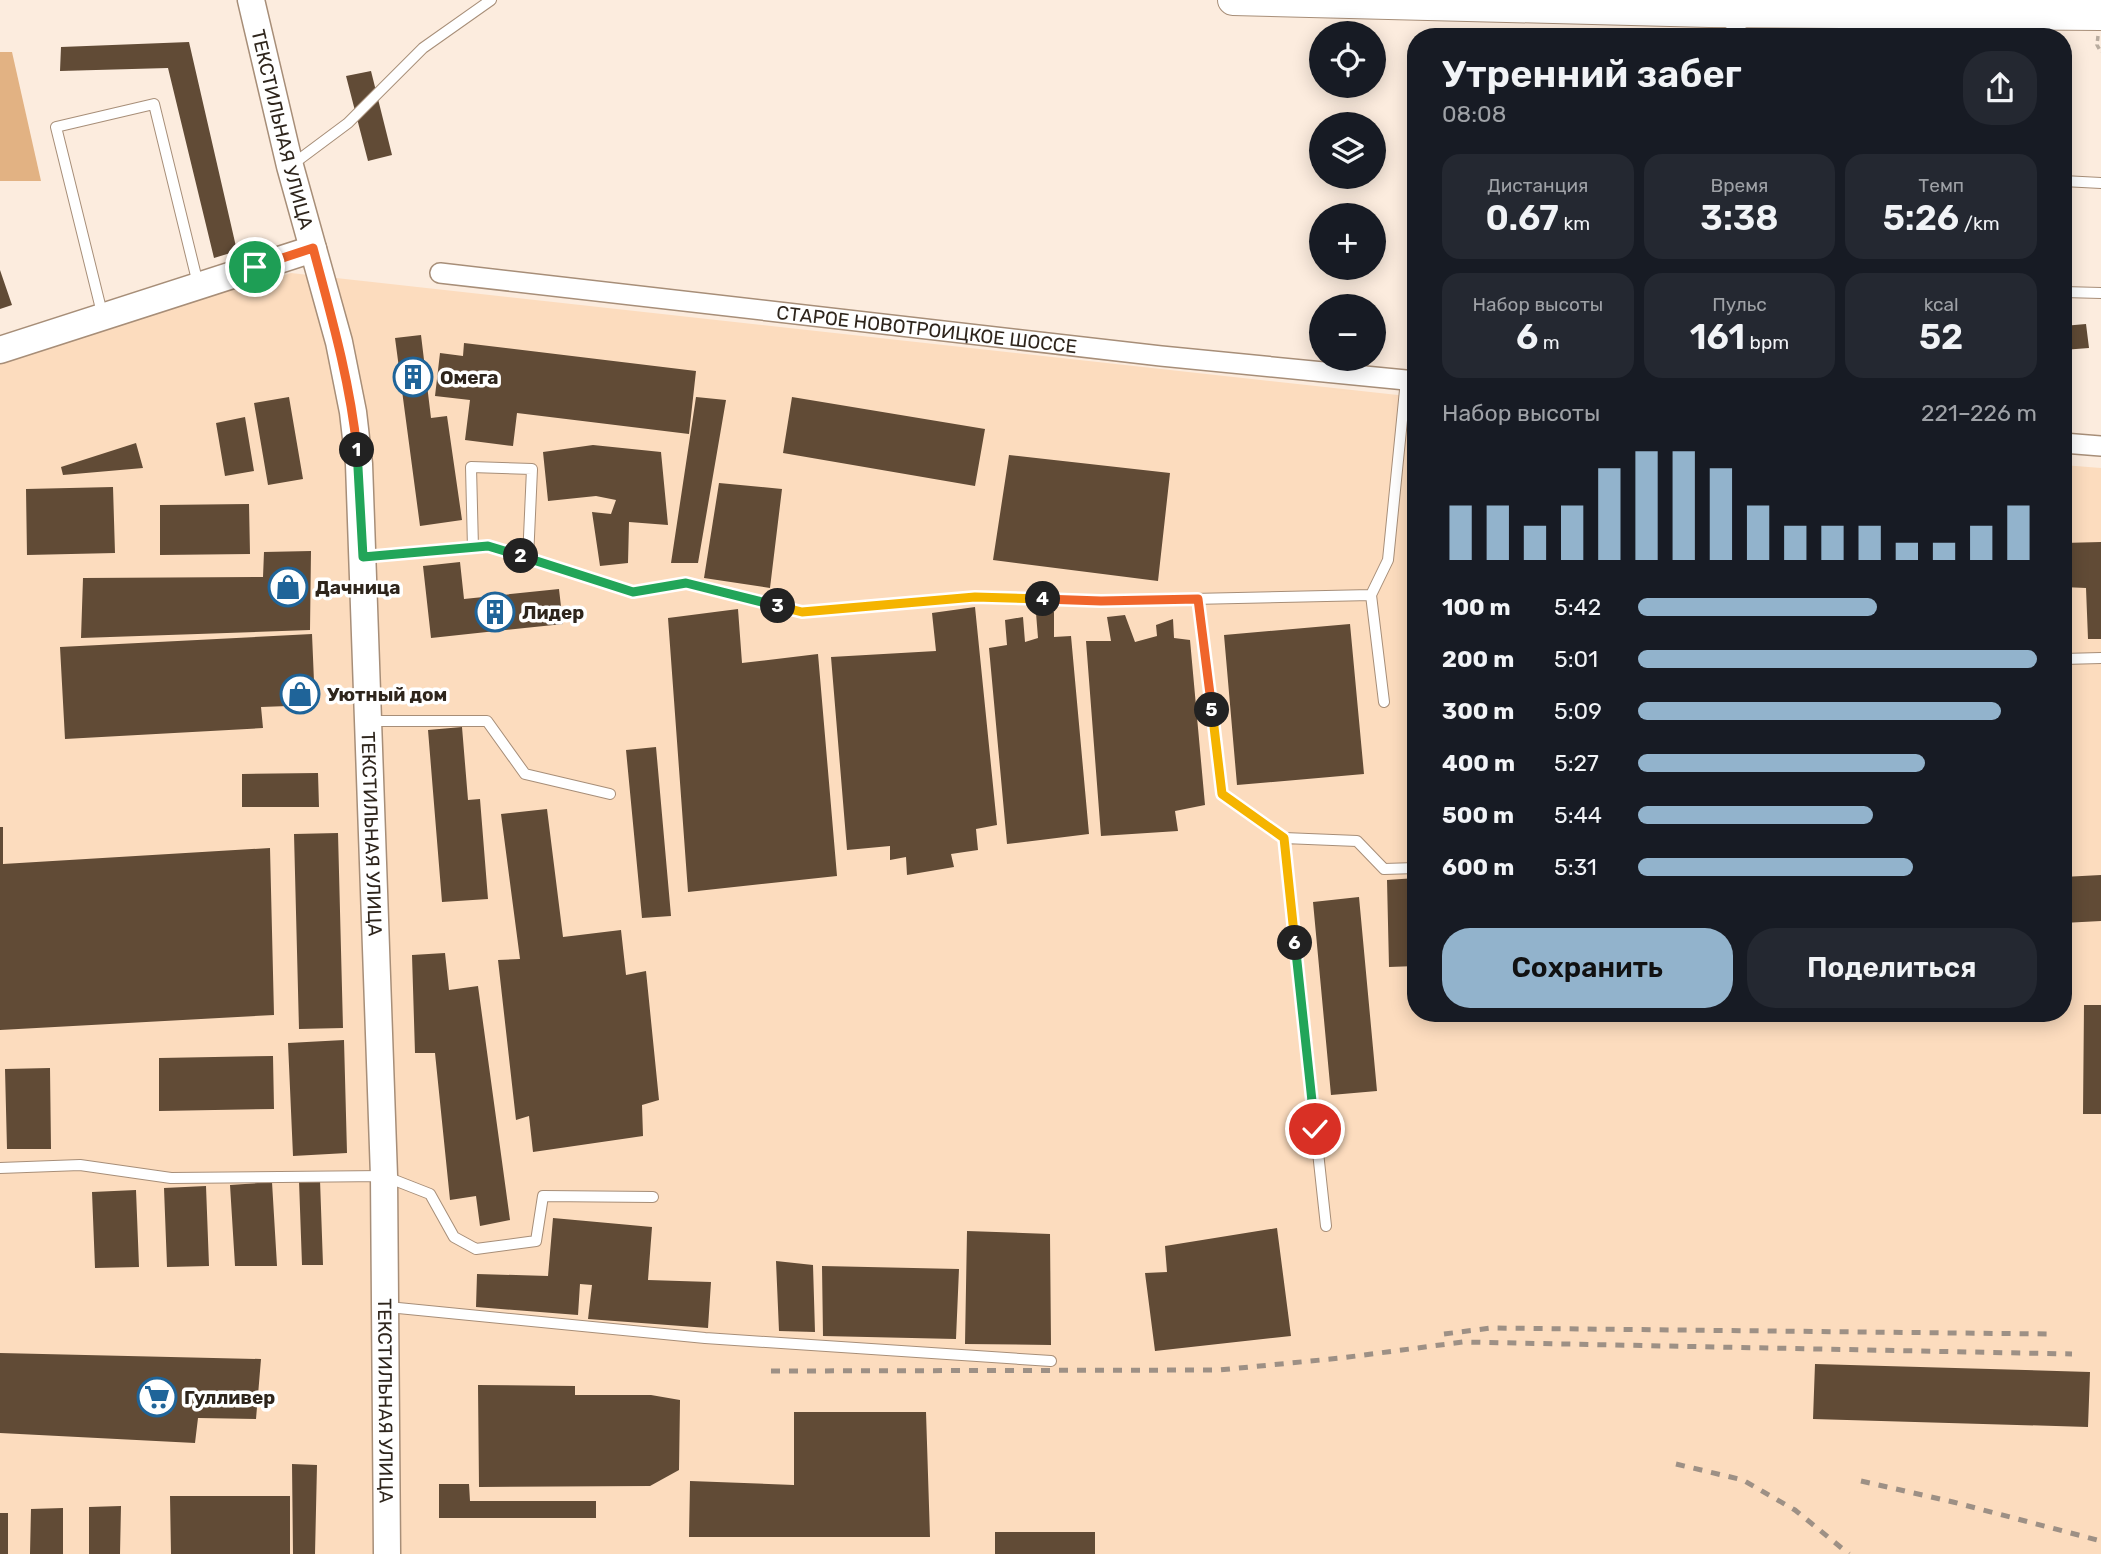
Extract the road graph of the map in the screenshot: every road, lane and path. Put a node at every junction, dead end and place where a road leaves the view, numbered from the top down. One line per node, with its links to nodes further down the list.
1 (250, 0): 8 (main road, ТЕКСТИЛЬНАЯ УЛИЦА)
2 (491, 0): 8 (lane)
3 (1233, 0): 4 (main road)
4 (1709, 12): 5 (main road); 6 (lane)
5 (2100, 23): 7 (path)
6 (1737, 28)
7 (2101, 52)
8 (290, 166): 11 (main road, ТЕКСТИЛЬНАЯ УЛИЦА)
9 (2072, 181): 10 (lane)
10 (2101, 183)
11 (313, 248): 13 (main road); 23 (main road, ТЕКСТИЛЬНАЯ УЛИЦА)
12 (440, 273): 18 (street, СТАРОЕ НОВОТРОИЦКОЕ ШОССЕ)
13 (198, 285): 16 (main road); 16 (lane)
14 (2072, 292): 15 (lane)
15 (2101, 293)
16 (103, 317): 17 (main road)
17 (0, 350)
18 (1407, 381)
19 (1407, 412): 25 (lane)
20 (2072, 444): 21 (street)
21 (2101, 446)
22 (473, 548): 23 (lane); 24 (lane); 24 (lane)
23 (363, 557): 30 (main road, ТЕКСТИЛЬНАЯ УЛИЦА)
24 (528, 559): 26 (lane)
25 (1371, 595): 26 (lane); 29 (lane)
26 (1198, 599): 32 (lane)
27 (2101, 658): 28 (lane)
28 (2072, 659)
29 (1384, 702)
30 (369, 721): 31 (lane); 35 (main road, ТЕКСТИЛЬНАЯ УЛИЦА)
31 (610, 794)
32 (1284, 838): 33 (lane); 37 (lane)
33 (1407, 868)
34 (0, 1168): 35 (lane)
35 (384, 1176): 36 (lane); 38 (main road, ТЕКСТИЛЬНАЯ УЛИЦА)
36 (653, 1197)
37 (1326, 1226)
38 (384, 1307): 39 (lane); 40 (main road, ТЕКСТИЛЬНАЯ УЛИЦА)
39 (1051, 1360)
40 (387, 1554)

